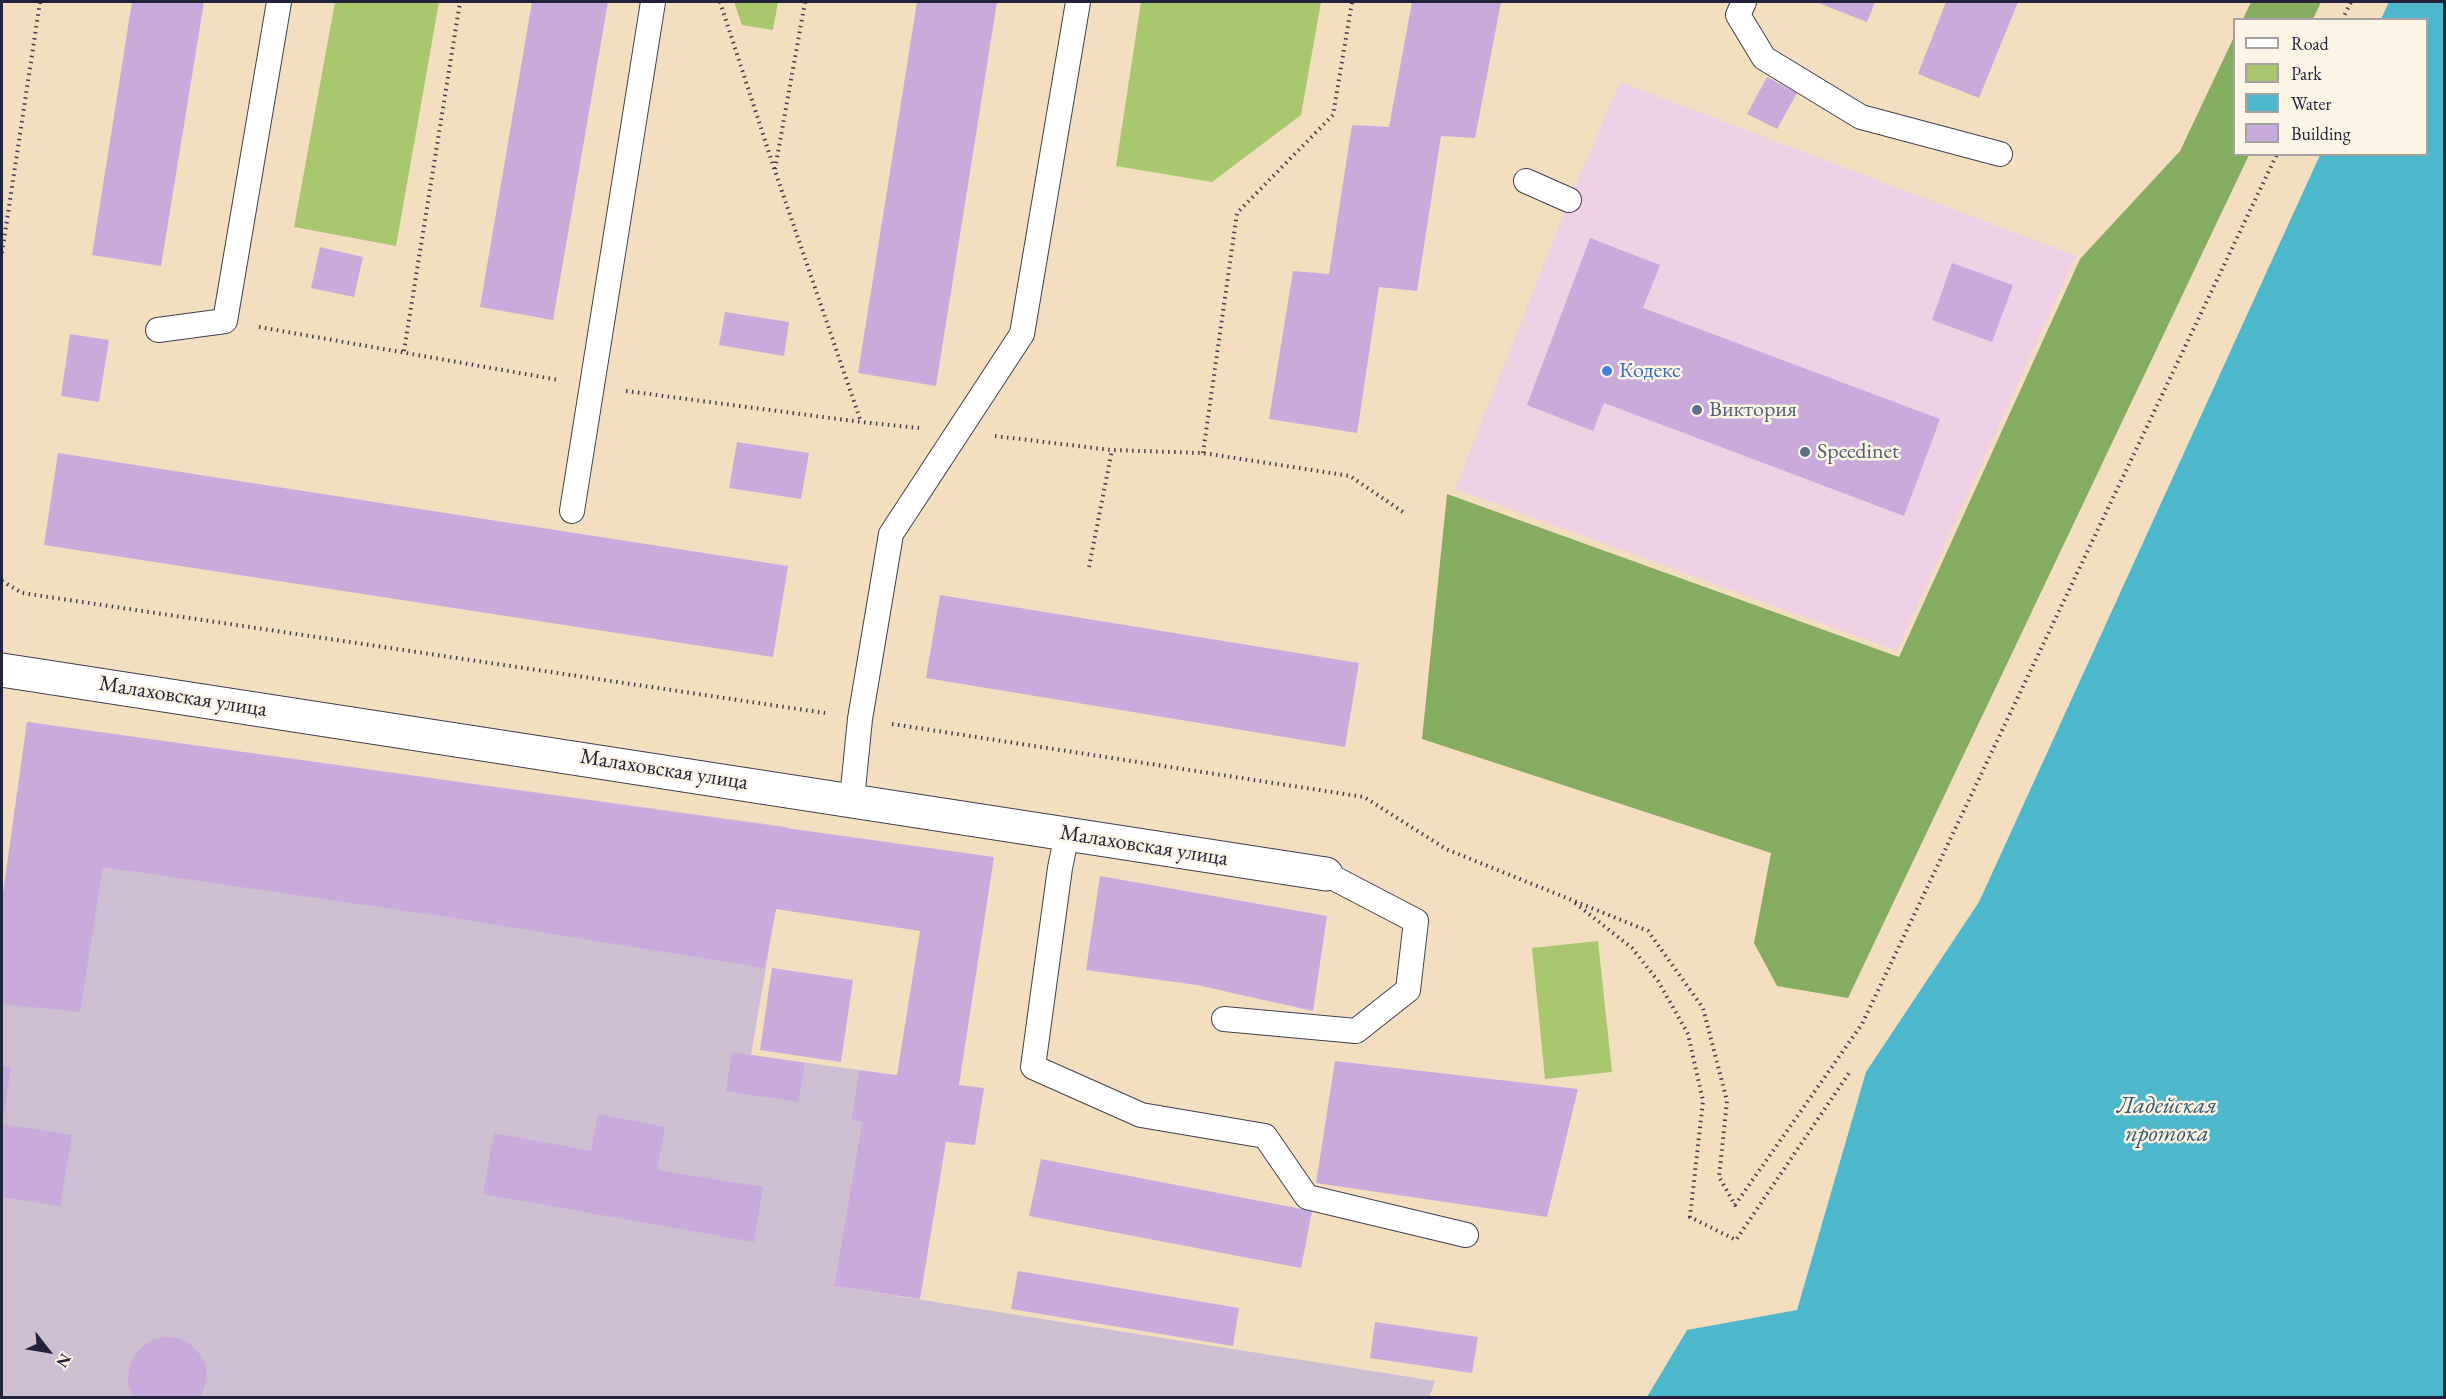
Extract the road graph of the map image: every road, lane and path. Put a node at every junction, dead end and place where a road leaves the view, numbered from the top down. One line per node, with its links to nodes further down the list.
1 (40, 2): 17 (path)
2 (279, 2): 18 (lane)
3 (460, 2): 20 (path)
4 (653, 2): 21 (lane)
5 (720, 2): 14 (path)
6 (805, 2): 14 (path)
7 (1078, 2): 23 (lane)
8 (1352, 2): 25 (path)
9 (1744, 2): 12 (lane)
10 (2351, 2): 11 (path)
11 (2343, 18)
12 (2000, 154)
13 (2276, 156): 35 (path)
14 (775, 171): 22 (path)
15 (1527, 181): 16 (lane)
16 (1569, 200)
17 (2, 253)
18 (225, 321): 19 (lane); 20 (path)
19 (158, 330)
20 (404, 351): 21 (path)
21 (591, 386): 22 (path); 26 (lane)
22 (861, 422): 23 (path)
23 (959, 432): 24 (path); 31 (lane)
24 (1112, 450): 25 (path); 28 (path)
25 (1203, 453): 27 (path)
26 (572, 511)
27 (1403, 512)
28 (1089, 567)
29 (2, 581): 31 (path)
30 (2, 669): 32 (street, Малаховская улица)
31 (860, 718): 32 (lane); 35 (path)
32 (852, 799): 33 (street, Малаховская улица)
33 (1067, 834): 34 (street, Малаховская улица); 38 (lane)
34 (1326, 874): 36 (lane)
35 (1570, 899): 37 (path)
36 (1224, 1019)
37 (1849, 1073)
38 (1466, 1234)

